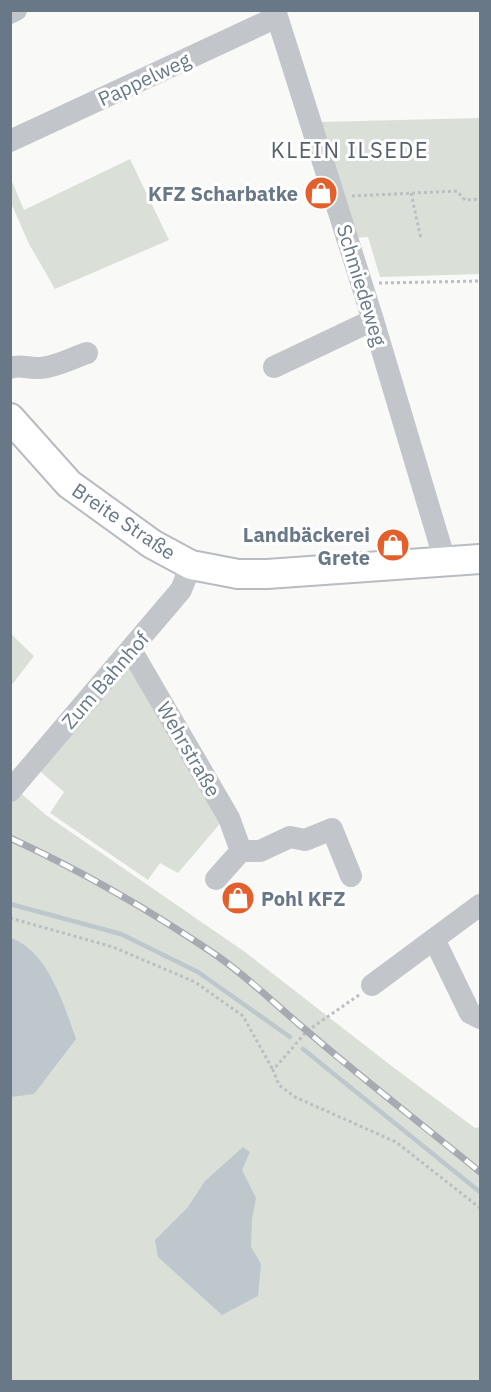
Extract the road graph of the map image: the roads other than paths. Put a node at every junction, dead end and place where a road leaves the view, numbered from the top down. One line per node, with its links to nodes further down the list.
1 (16, 10): 2 (street)
2 (10, 13)
3 (276, 14): 4 (street, Pappelweg); 5 (street, Schmiedeweg)
4 (10, 141)
5 (373, 320): 7 (street); 11 (street, Schmiedeweg)
6 (87, 353): 8 (street)
7 (274, 367)
8 (10, 368)
9 (10, 418): 12 (main road, Breite Straße)
10 (480, 559): 11 (main road, Breite Straße)
11 (445, 561): 12 (main road, Breite Straße)
12 (191, 565): 13 (street, Zum Bahnhof)
13 (131, 650): 14 (street, Zum Bahnhof); 15 (street, Wehrstraße)
14 (10, 791)
15 (241, 851): 16 (street); 17 (street)
16 (351, 876)
17 (216, 879)
18 (480, 905): 19 (street)
19 (434, 939): 20 (street); 21 (street)
20 (372, 985)
21 (480, 1018)

